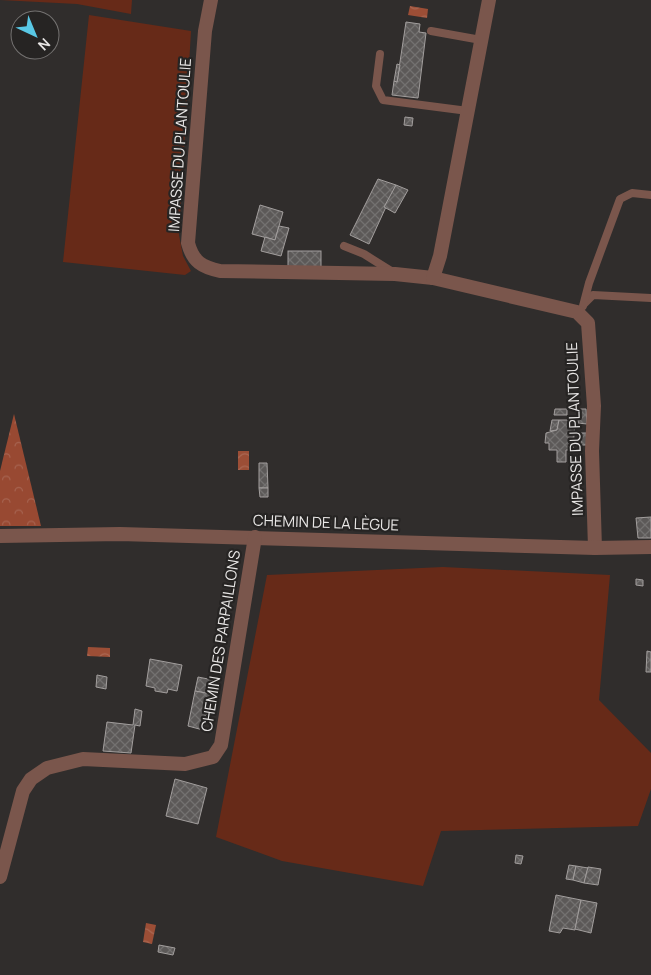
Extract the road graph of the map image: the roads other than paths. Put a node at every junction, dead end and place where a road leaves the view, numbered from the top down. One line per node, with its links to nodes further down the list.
1 (211, 0): 9 (street, IMPASSE DU PLANTOULIE)
2 (489, 0): 4 (street)
3 (431, 31): 4 (lane)
4 (481, 40): 6 (street)
5 (380, 54): 6 (lane)
6 (468, 111): 10 (street)
7 (651, 195): 12 (lane)
8 (344, 246): 9 (lane)
9 (395, 274): 10 (street, IMPASSE DU PLANTOULIE)
10 (434, 278): 12 (street, IMPASSE DU PLANTOULIE)
11 (651, 298): 12 (lane)
12 (580, 309): 16 (street, IMPASSE DU PLANTOULIE)
13 (0, 536): 14 (street, CHEMIN DE LA LÈGUE)
14 (255, 537): 16 (street, CHEMIN DE LA LÈGUE); 17 (street, CHEMIN DES PARPAILLONS)
15 (651, 547): 16 (street, CHEMIN DE LA LÈGUE)
16 (595, 548)
17 (0, 877)

